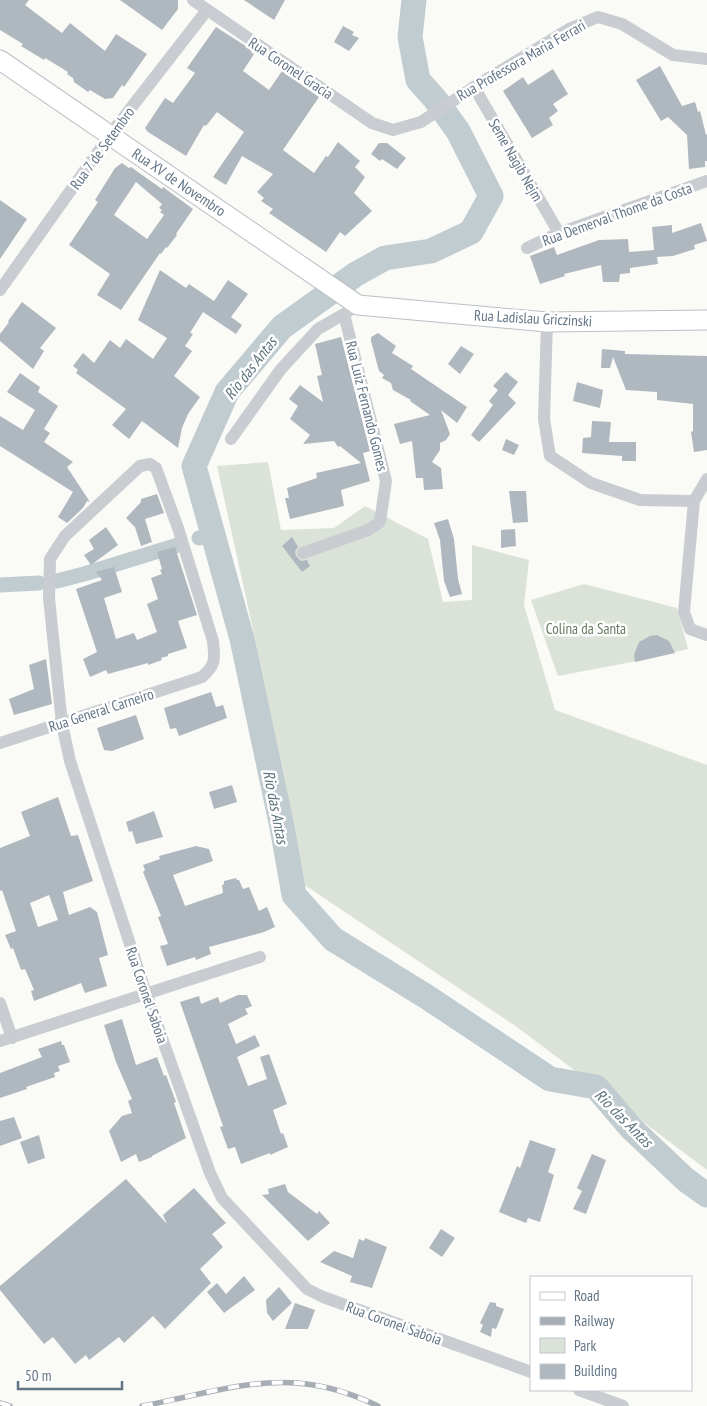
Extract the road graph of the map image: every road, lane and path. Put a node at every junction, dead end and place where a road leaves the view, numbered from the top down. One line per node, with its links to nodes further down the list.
1 (193, 0): 2 (street, Rua Coronel Gracia)
2 (207, 10): 6 (street, Rua Coronel Gracia); 7 (street, Rua 7 de Setembro)
3 (707, 59): 5 (street, Rua Professora Maria Ferrari)
4 (0, 60): 7 (main road, Rua XV de Novembro)
5 (474, 87): 6 (street, Rua Professora Maria Ferrari); 9 (street, Seme Nagib Nejm)
6 (393, 130)
7 (110, 135): 11 (street, Rua 7 de Setembro); 12 (main road, Rua XV de Novembro)
8 (707, 181): 9 (street, Rua Demerval Thome da Costa)
9 (559, 233): 10 (street, Rua Demerval Thome da Costa)
10 (527, 248)
11 (0, 290)
12 (350, 306): 14 (main road, Rua Ladislau Griczinski); 15 (street); 18 (street, Rua Luiz Fernando Gomes)
13 (707, 320): 14 (main road, Rua Ladislau Griczinski)
14 (546, 322): 17 (street)
15 (231, 439)
16 (707, 479): 17 (street)
17 (694, 502): 19 (street)
18 (303, 553)
19 (707, 635)
20 (202, 677): 21 (street, Rua General Carneiro); 21 (street, Rua Coronel Saboia)
21 (62, 724): 22 (street, Rua General Carneiro); 24 (street, Rua Coronel Saboia)
22 (0, 743)
23 (260, 957): 24 (street)
24 (146, 994): 26 (street); 27 (street, Rua Coronel Saboia)
25 (0, 1003): 26 (street)
26 (6, 1040)
27 (530, 1372)
28 (582, 1391): 29 (street)
29 (623, 1406)

